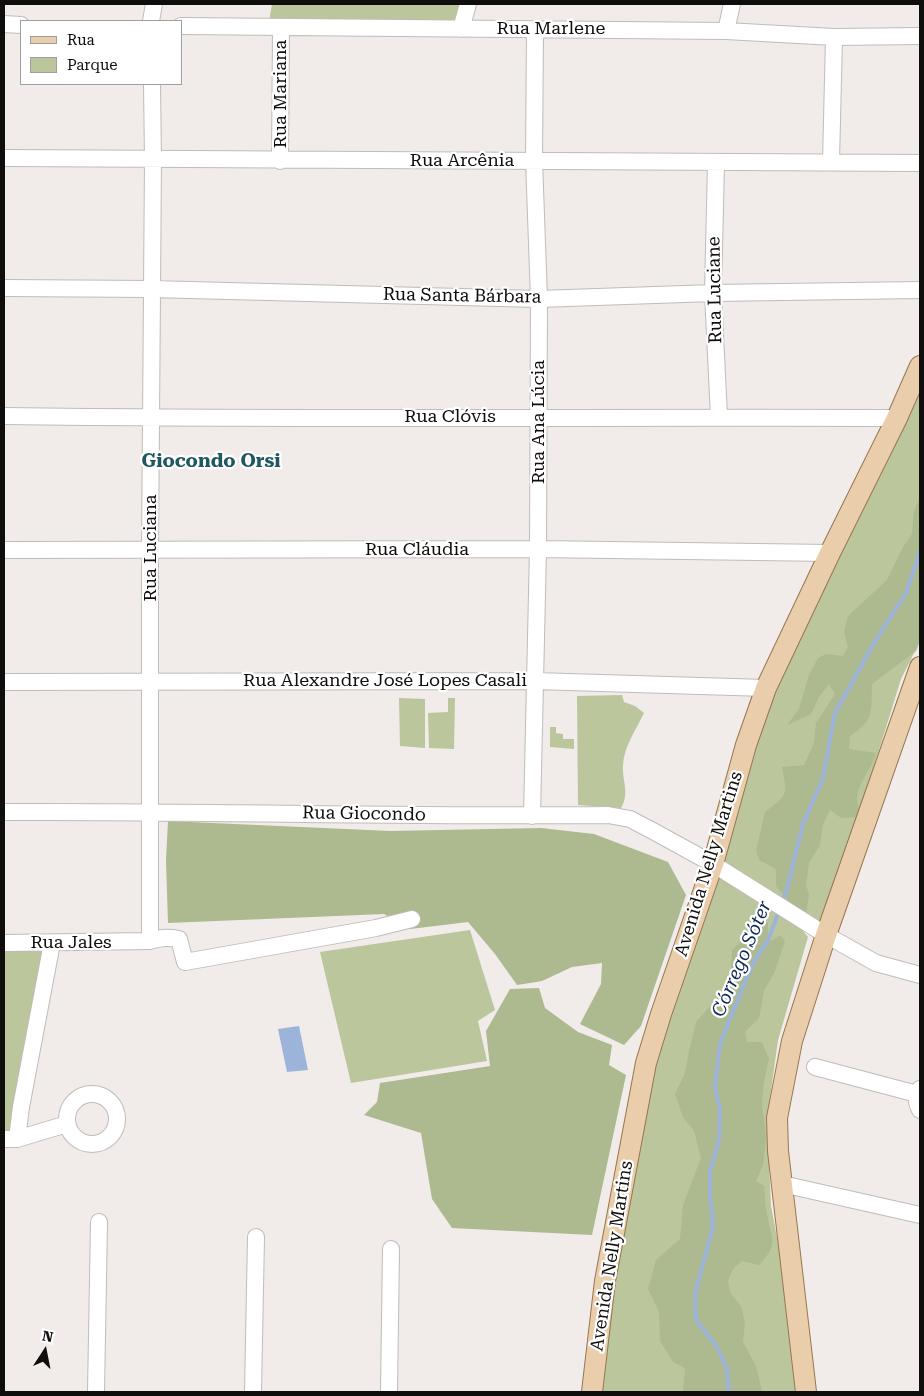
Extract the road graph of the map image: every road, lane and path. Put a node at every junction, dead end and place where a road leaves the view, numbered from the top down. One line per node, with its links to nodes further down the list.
1 (154, 4): 4 (street)
2 (468, 4): 9 (street)
3 (732, 4): 11 (street)
4 (152, 20)
5 (4, 24): 6 (street)
6 (20, 24)
7 (182, 26): 8 (street, Rua Marlene)
8 (281, 27): 9 (street, Rua Marlene); 18 (street, Rua Mariana)
9 (461, 28): 10 (street, Rua Marlene)
10 (534, 29): 11 (street, Rua Marlene); 17 (street, Rua Ana Lúcia)
11 (726, 31): 13 (street, Rua Marlene)
12 (920, 36): 13 (street, Rua Marlene)
13 (834, 37): 19 (street)
14 (152, 85): 16 (street, Rua Luciana)
15 (4, 158): 16 (street, Rua Arcênia)
16 (153, 160): 18 (street, Rua Arcênia); 23 (street, Rua Luciana)
17 (534, 160): 18 (street, Rua Arcênia); 20 (street, Rua Arcênia); 26 (street, Rua Ana Lúcia)
18 (280, 161)
19 (832, 162): 20 (street, Rua Arcênia); 21 (street, Rua Arcênia)
20 (716, 163): 25 (street, Rua Luciane)
21 (920, 163)
22 (4, 288): 23 (street, Rua Santa Bárbara)
23 (151, 289): 26 (street, Rua Santa Bárbara); 31 (street, Rua Luciana)
24 (920, 290): 25 (street, Rua Santa Bárbara)
25 (713, 293): 26 (street, Rua Santa Bárbara); 30 (street, Rua Luciane)
26 (539, 298): 29 (street, Rua Ana Lúcia)
27 (920, 366): 32 (main road, Avenida Nelly Martins)
28 (4, 416): 31 (street, Rua Clóvis)
29 (539, 417): 30 (street, Rua Clóvis); 31 (street, Rua Clóvis); 35 (street, Rua Ana Lúcia)
30 (720, 417): 32 (street, Rua Clóvis)
31 (152, 418): 34 (street, Rua Luciana)
32 (897, 418): 36 (main road, Avenida Nelly Martins)
33 (4, 550): 34 (street, Rua Cláudia)
34 (150, 550): 35 (street, Rua Cláudia); 38 (street, Rua Luciana)
35 (538, 550): 36 (street, Rua Cláudia); 39 (street, Rua Ana Lúcia)
36 (830, 553): 41 (main road, Avenida Nelly Martins)
37 (920, 670): 47 (main road)
38 (151, 681): 39 (street, Rua Alexandre José Lopes Casali); 40 (street, Rua Alexandre José Lopes Casali); 42 (street, Rua Luciana)
39 (535, 681): 41 (street, Rua Alexandre José Lopes Casali); 44 (street, Rua Ana Lúcia)
40 (4, 682)
41 (766, 688): 45 (main road, Avenida Nelly Martins)
42 (150, 811): 43 (street, Rua Giocondo); 44 (street, Rua Giocondo); 48 (street, Rua Luciana)
43 (4, 812)
44 (532, 816): 45 (street, Rua Giocondo)
45 (712, 864): 47 (street, Rua Giocondo); 64 (main road, Avenida Nelly Martins)
46 (412, 919): 48 (street, Rua Jales)
47 (826, 935): 51 (street, Rua Giocondo); 56 (main road)
48 (144, 942): 50 (street, Rua Jales)
49 (4, 943): 50 (street, Rua Jales)
50 (52, 943): 55 (street)
51 (919, 971)
52 (815, 1067): 53 (street)
53 (919, 1098)
54 (67, 1124): 55 (street)
55 (10, 1139)
56 (782, 1184): 57 (street); 65 (main road)
57 (920, 1215)
58 (99, 1222): 61 (street)
59 (256, 1237): 62 (street)
60 (391, 1249): 63 (street)
61 (96, 1392)
62 (253, 1392)
63 (389, 1392)
64 (592, 1392)
65 (806, 1392)

